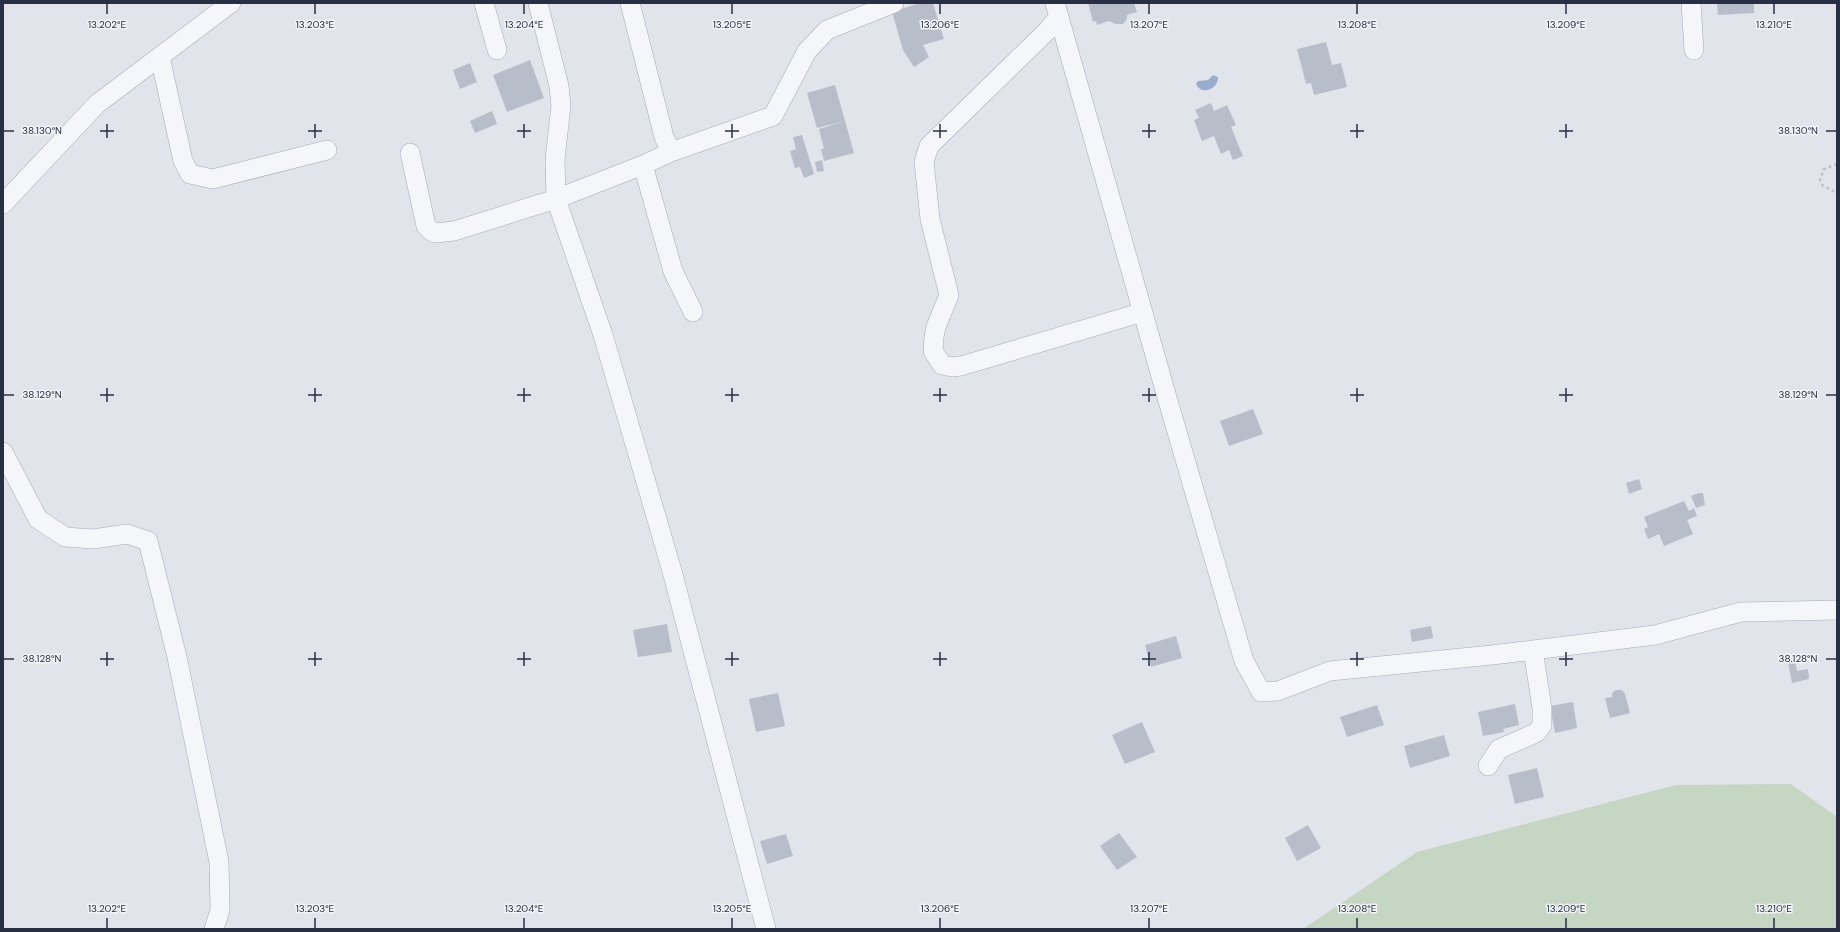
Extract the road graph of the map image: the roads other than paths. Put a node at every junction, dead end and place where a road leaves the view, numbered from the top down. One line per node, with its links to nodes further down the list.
1 (231, 3): 10 (street)
2 (484, 3): 8 (street)
3 (538, 3): 15 (street)
4 (630, 3): 12 (street)
5 (894, 3): 12 (street)
6 (1691, 3): 9 (street)
7 (1057, 10): 18 (street); 18 (street)
8 (497, 50)
9 (1694, 50)
10 (160, 57): 11 (street); 16 (street)
11 (327, 150)
12 (670, 152): 14 (street)
13 (410, 153): 15 (street)
14 (643, 165): 15 (street); 17 (street)
15 (556, 198): 24 (street)
16 (3, 204)
17 (693, 312)
18 (1143, 312): 21 (street)
19 (3, 452): 23 (street)
20 (1837, 610): 21 (street)
21 (1533, 650): 22 (street)
22 (1488, 766)
23 (214, 929)
24 (766, 929)

